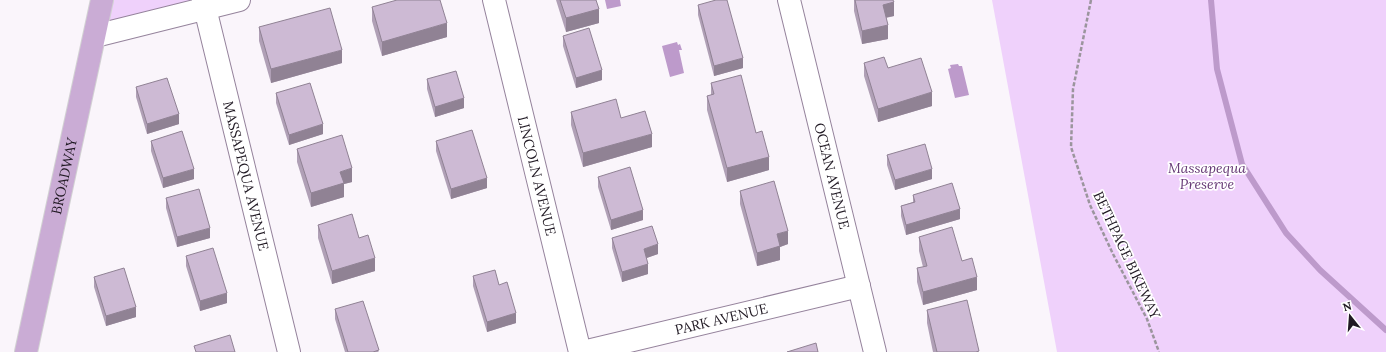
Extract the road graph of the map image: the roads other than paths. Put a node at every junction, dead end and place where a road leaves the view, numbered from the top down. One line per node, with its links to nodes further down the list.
1 (102, 0): 6 (main road, BROADWAY)
2 (239, 0): 5 (street)
3 (494, 0): 10 (street, LINCOLN AVENUE)
4 (789, 0): 7 (street, OCEAN AVENUE)
5 (204, 4): 6 (street); 9 (street, MASSAPEQUA AVENUE)
6 (95, 36): 8 (main road, BROADWAY)
7 (859, 286): 10 (street, PARK AVENUE); 11 (street, OCEAN AVENUE)
8 (26, 352)
9 (289, 352)
10 (582, 352)
11 (875, 352)

